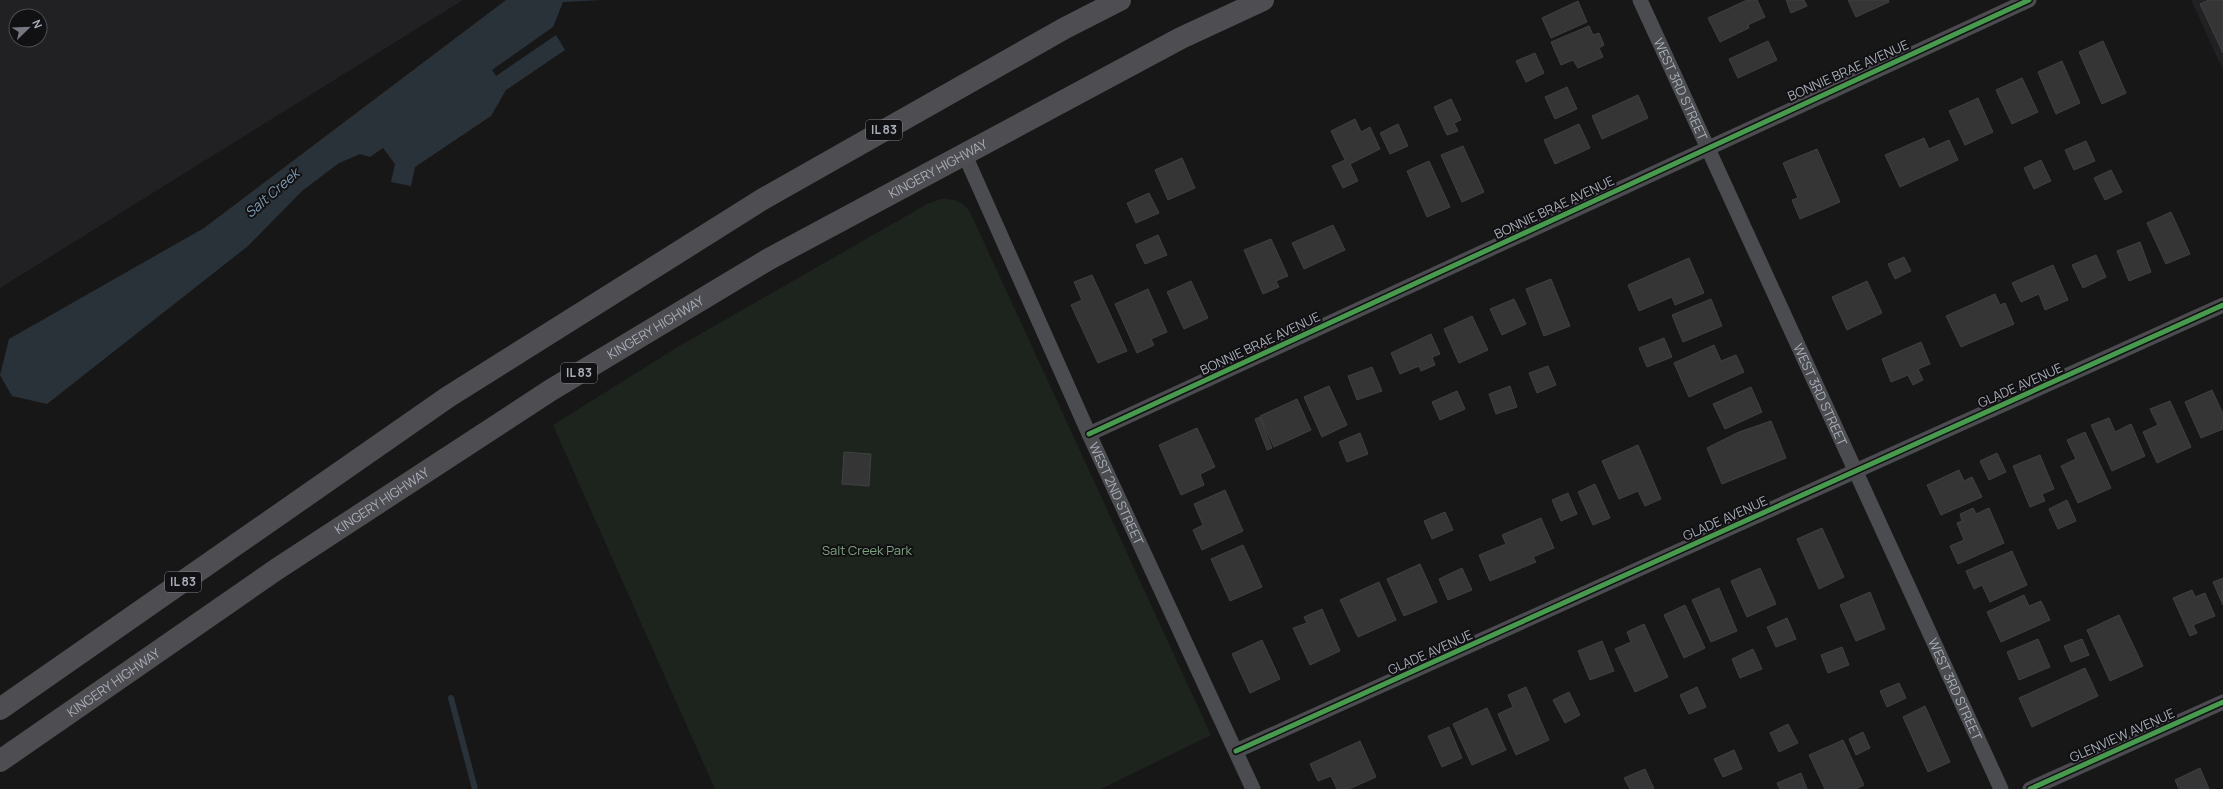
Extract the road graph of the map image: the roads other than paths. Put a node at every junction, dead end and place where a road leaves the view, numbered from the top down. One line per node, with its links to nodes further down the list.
1 (1120, 0): 11 (highway, IL 83)
2 (1263, 0): 6 (highway, KINGERY HIGHWAY / IL 83)
3 (1640, 0): 5 (street, WEST 3RD STREET)
4 (2029, 0): 5 (street, BONNIE BRAE AVENUE)
5 (1708, 148): 8 (street, BONNIE BRAE AVENUE); 9 (street, WEST 3RD STREET)
6 (964, 153): 8 (street, WEST 2ND STREET); 13 (highway, KINGERY HIGHWAY / IL 83)
7 (2223, 305): 9 (street, GLADE AVENUE)
8 (1088, 434): 12 (street, WEST 2ND STREET)
9 (1856, 472): 12 (street, GLADE AVENUE); 15 (street, WEST 3RD STREET)
10 (2223, 702): 16 (street, GLENVIEW AVENUE)
11 (0, 709)
12 (1236, 751): 14 (street, WEST 2ND STREET)
13 (0, 760)
14 (1253, 789)
15 (2001, 789)
16 (2030, 789)

